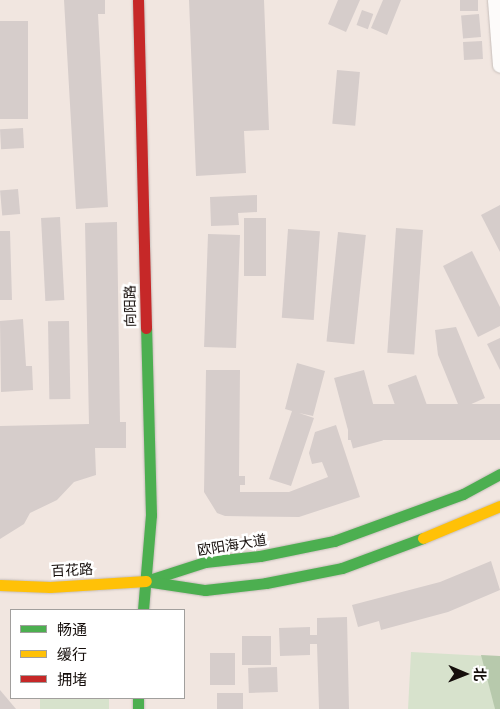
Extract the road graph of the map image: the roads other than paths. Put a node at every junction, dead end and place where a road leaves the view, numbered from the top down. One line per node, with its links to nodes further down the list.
1 (138, 0): 6 (main road, 向阳路)
2 (495, 0): 3 (street)
3 (500, 65)
4 (500, 474): 6 (main road, 欧阳海大道)
5 (500, 506): 6 (main road)
6 (146, 580): 7 (main road, 百花路); 8 (main road, 向阳路)
7 (0, 585)
8 (142, 609)

